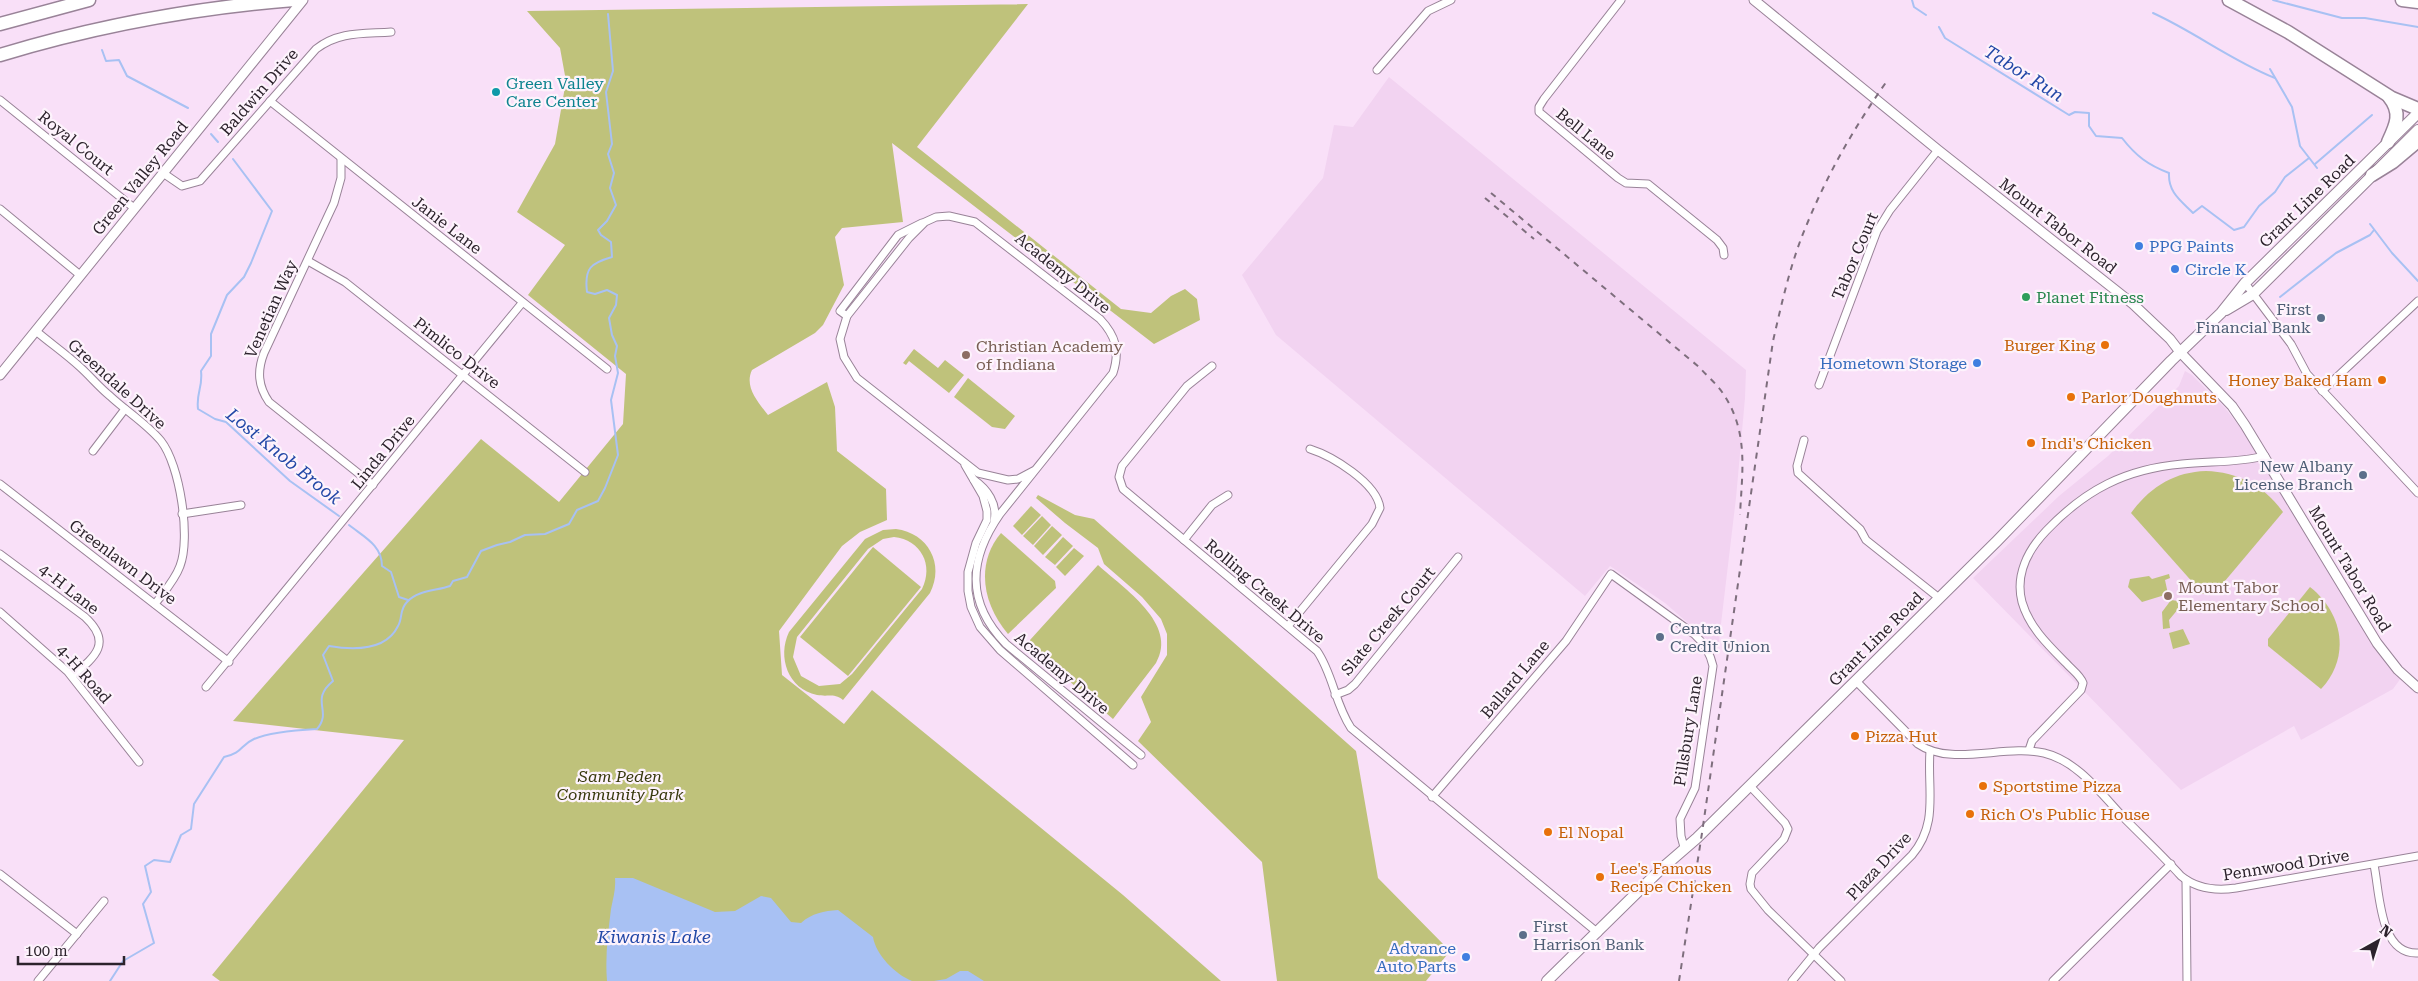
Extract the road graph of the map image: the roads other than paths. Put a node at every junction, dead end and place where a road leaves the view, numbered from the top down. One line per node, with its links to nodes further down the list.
1 (89, 0): 10 (highway)
2 (294, 0): 12 (highway)
3 (303, 0): 24 (street, Green Valley Road)
4 (1451, 0): 13 (street)
5 (1622, 0): 29 (street, Bell Lane)
6 (1754, 0): 22 (street, Mount Tabor Road)
7 (2229, 0): 14 (highway)
8 (2402, 0): 9 (highway)
9 (2418, 2)
10 (0, 24)
11 (391, 32): 16 (street, Baldwin Drive)
12 (0, 55)
13 (1377, 70)
14 (2381, 91): 17 (highway); 21 (highway)
15 (0, 100): 26 (street, Royal Court)
16 (270, 101): 23 (street, Janie Lane); 24 (street, Baldwin Drive)
17 (2418, 109)
18 (2418, 113): 21 (main road, Grant Line Road)
19 (2418, 130): 25 (main road, Grant Line Road)
20 (2418, 141): 25 (highway)
21 (2388, 142): 32 (main road, Grant Line Road)
22 (1938, 150): 39 (street, Mount Tabor Road); 44 (street, Tabor Court)
23 (342, 159): 30 (street, Venetian Way); 35 (street, Janie Lane)
24 (163, 173): 26 (street, Green Valley Road)
25 (2372, 175): 33 (main road, Grant Line Road)
26 (134, 208): 31 (street, Green Valley Road)
27 (0, 209): 31 (street)
28 (925, 222): 37 (street); 37 (street, Academy Drive); 52 (street, Academy Drive)
29 (1724, 255)
30 (308, 261): 43 (street, Pimlico Drive); 57 (street, Venetian Way)
31 (80, 274): 38 (street, Green Valley Road)
32 (2245, 283): 33 (street); 36 (main road, Grant Line Road)
33 (2253, 294): 36 (main road, Grant Line Road); 45 (street)
34 (2418, 301): 45 (street)
35 (522, 303): 41 (street, Janie Lane); 43 (street, Linda Drive)
36 (2221, 313): 39 (main road, Grant Line Road)
37 (847, 316): 51 (street)
38 (36, 331): 42 (street, Green Valley Road); 46 (street, Greendale Drive)
39 (2180, 352): 50 (street, Mount Tabor Road); 68 (main road, Grant Line Road)
40 (1212, 366): 64 (street, Rolling Creek Drive)
41 (607, 369)
42 (0, 375)
43 (463, 375): 53 (street, Pimlico Drive); 57 (street, Linda Drive)
44 (1820, 385)
45 (2322, 391): 59 (street)
46 (126, 409): 49 (street); 62 (street, Greendale Drive)
47 (1804, 440): 68 (street)
48 (1310, 449): 71 (street)
49 (93, 451)
50 (2265, 456): 76 (street, Mount Tabor Road); 78 (street)
51 (963, 462): 54 (street); 55 (street, Academy Drive)
52 (1035, 470): 54 (street); 63 (street, Academy Drive)
53 (585, 472)
54 (989, 477): 58 (street)
55 (973, 480): 58 (street); 82 (street, Academy Drive)
56 (0, 484): 69 (street, Greenlawn Drive)
57 (373, 485): 72 (street, Linda Drive)
58 (983, 486): 63 (street)
59 (2418, 493)
60 (1228, 495): 64 (street)
61 (241, 505): 62 (street)
62 (182, 514): 69 (street, Greendale Drive)
63 (993, 524): 80 (street, Academy Drive)
64 (1184, 540): 71 (street, Rolling Creek Drive)
65 (0, 554): 73 (street, 4-H Lane)
66 (1458, 558): 77 (street, Slate Creek Court)
67 (1611, 574): 84 (street, Ballard Lane); 85 (street, Pillsbury Lane)
68 (1939, 598): 74 (main road, Grant Line Road)
69 (155, 604): 72 (street, Greenlawn Drive)
70 (0, 612): 73 (street, 4-H Road)
71 (1288, 626): 77 (street, Rolling Creek Drive)
72 (229, 662): 75 (street, Linda Drive)
73 (72, 676): 81 (street, 4-H Road)
74 (1856, 681): 79 (street); 83 (main road, Grant Line Road)
75 (206, 688)
76 (2418, 688)
77 (1335, 695): 84 (street, Rolling Creek Drive)
78 (2028, 750): 79 (street, Pennwood Drive); 87 (street, Pennwood Drive)
79 (1930, 751): 95 (street, Plaza Drive)
80 (1141, 755)
81 (139, 762)
82 (1133, 765)
83 (1750, 786): 85 (main road, Grant Line Road); 95 (street)
84 (1432, 796): 92 (street, Rolling Creek Drive)
85 (1684, 847): 92 (main road, Grant Line Road)
86 (2418, 856): 88 (street, Pennwood Drive)
87 (2170, 864): 90 (street, Pennwood Drive); 100 (street)
88 (2374, 865): 90 (street, Pennwood Drive); 94 (street)
89 (0, 874): 93 (street)
90 (2186, 880): 101 (street)
91 (104, 901): 93 (street)
92 (1598, 933): 97 (main road, Grant Line Road)
93 (77, 934): 96 (street)
94 (2418, 953)
95 (1814, 954): 98 (street, Plaza Drive); 99 (street)
96 (38, 981)
97 (1547, 981)
98 (1792, 981)
99 (1841, 981)
100 (2053, 981)
101 (2187, 981)

